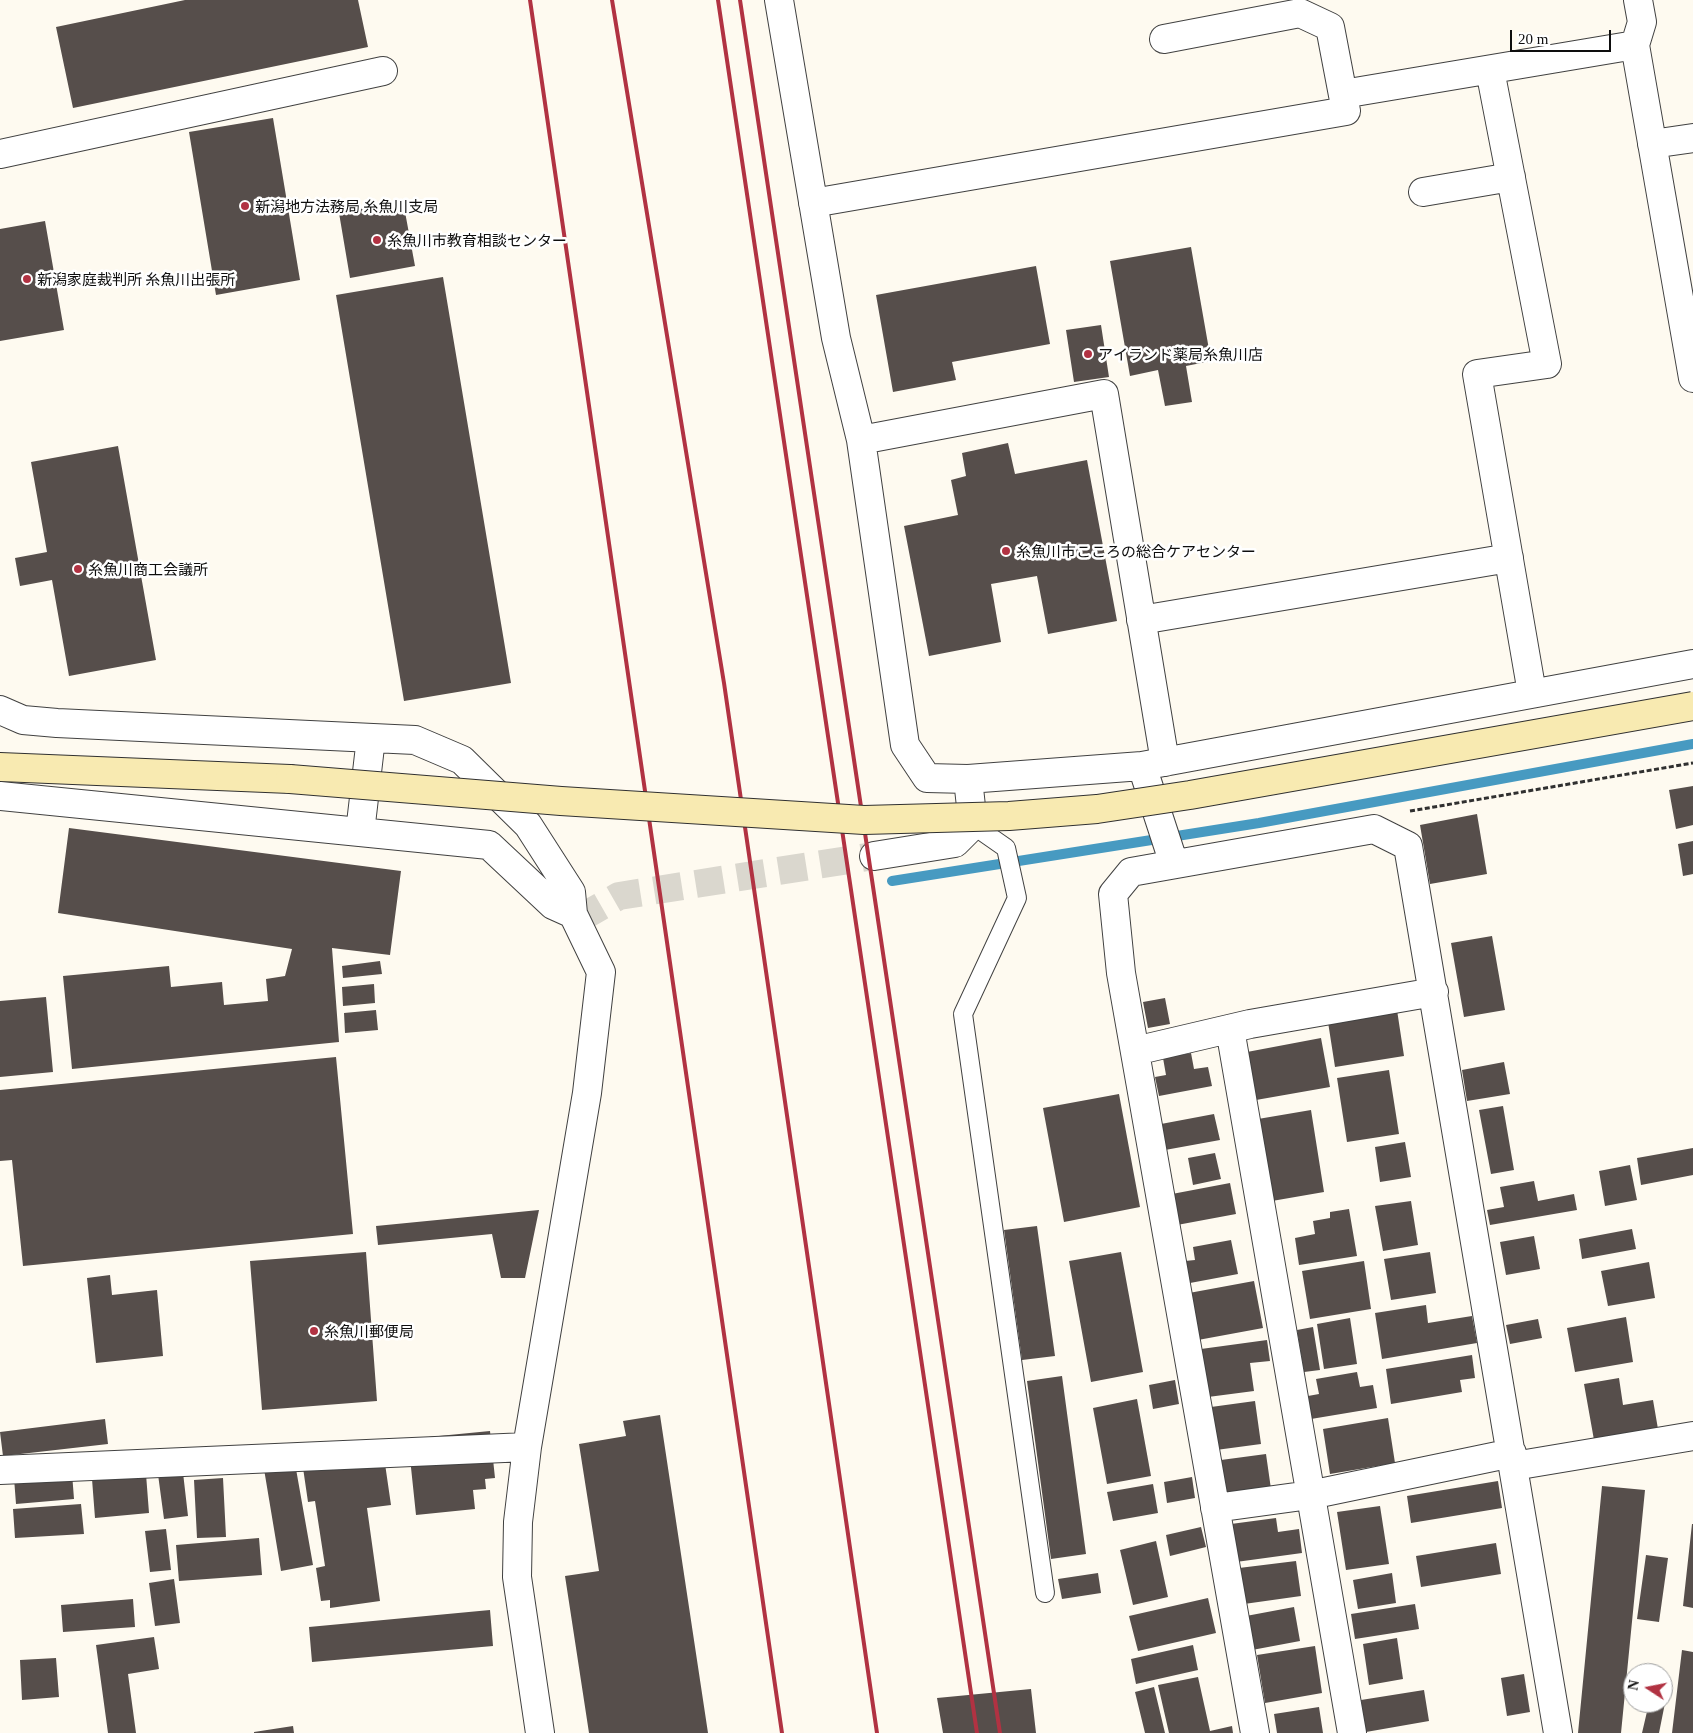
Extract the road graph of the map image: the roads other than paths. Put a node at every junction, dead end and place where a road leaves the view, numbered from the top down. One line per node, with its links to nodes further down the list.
1 (779, 0): 13 (street)
2 (1638, 0): 4 (street)
3 (1164, 39): 7 (street)
4 (1635, 45): 5 (street); 9 (street)
5 (1490, 70): 7 (street); 11 (street)
6 (383, 71): 10 (street)
7 (1343, 94): 13 (street)
8 (1693, 138): 9 (street)
9 (1652, 144): 14 (street)
10 (0, 154)
11 (1511, 177): 12 (street); 17 (street)
12 (1423, 192)
13 (813, 202): 16 (street)
14 (1688, 323): 15 (street)
15 (1693, 378)
16 (862, 440): 18 (street); 26 (street)
17 (1509, 558): 18 (street); 20 (street)
18 (1141, 620): 24 (street)
19 (1693, 664): 20 (street)
20 (1532, 693): 24 (street)
21 (1693, 706): 25 (street, bridge)
22 (0, 710): 23 (street)
23 (371, 738): 29 (street); 32 (street)
24 (1153, 764): 26 (street); 31 (street)
25 (0, 767)
26 (968, 779): 28 (street)
27 (0, 796): 29 (street)
28 (973, 825): 30 (street); 42 (lane)
29 (360, 832): 32 (street)
30 (874, 856)
31 (1174, 864): 33 (street); 35 (street)
32 (573, 914): 37 (street)
33 (1434, 992): 34 (street); 38 (street)
34 (1230, 1029): 35 (street); 40 (street)
35 (1134, 1052): 41 (street)
36 (1693, 1436): 38 (street)
37 (527, 1447): 39 (street); 43 (street)
38 (1513, 1460): 40 (street); 46 (street)
39 (0, 1470)
40 (1310, 1495): 41 (street); 45 (street)
41 (1215, 1508): 44 (street)
42 (1045, 1592)
43 (540, 1733)
44 (1255, 1733)
45 (1352, 1733)
46 (1558, 1733)

